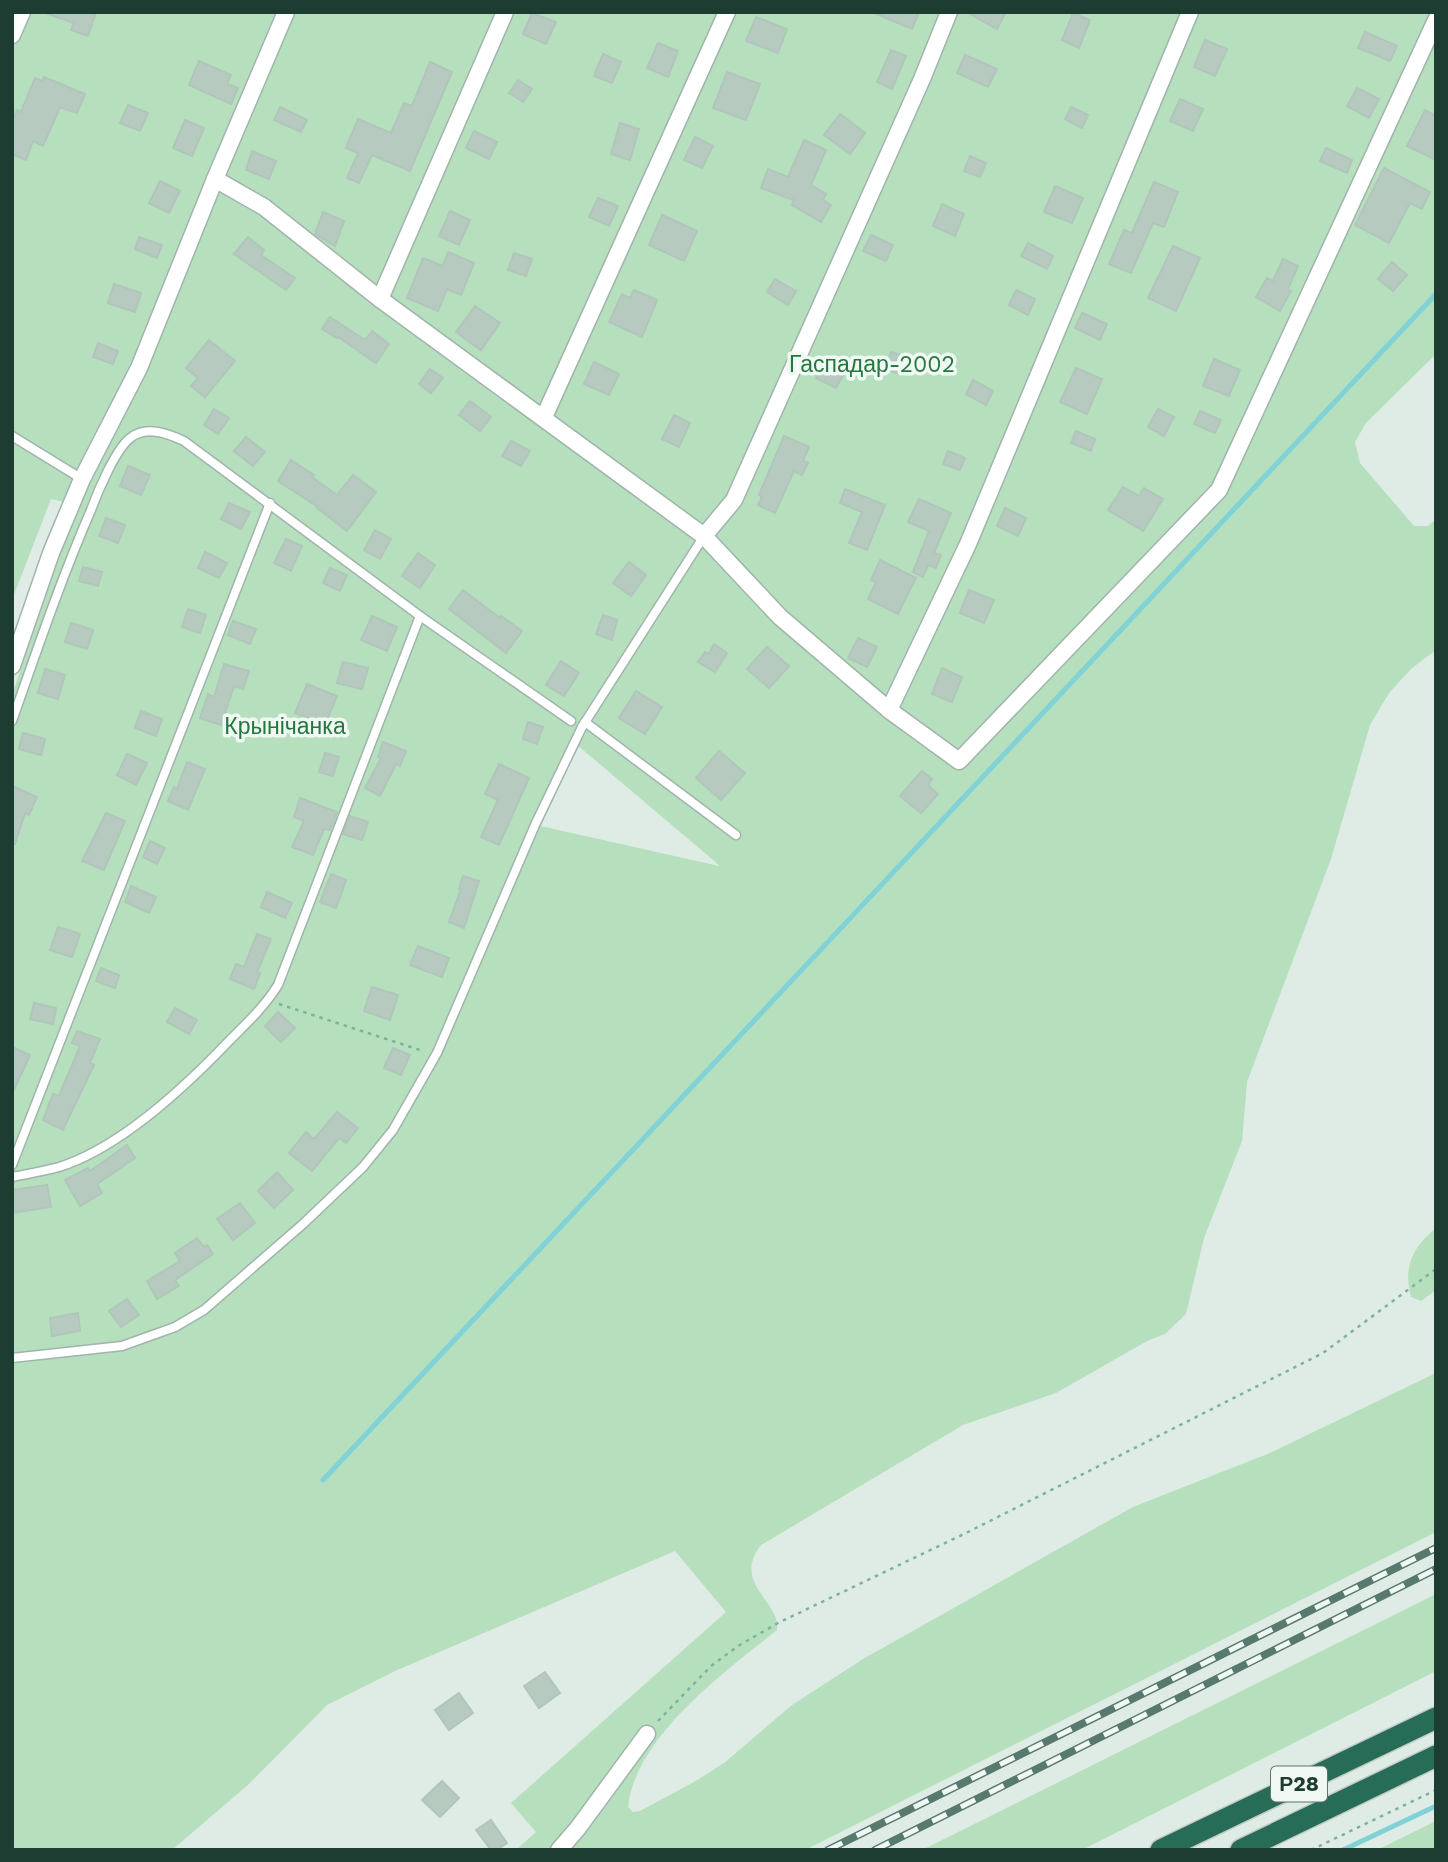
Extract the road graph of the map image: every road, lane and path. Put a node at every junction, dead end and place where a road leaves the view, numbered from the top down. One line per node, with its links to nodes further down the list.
1 (22, 12): 8 (street)
2 (286, 12): 9 (street)
3 (505, 12): 10 (street)
4 (727, 12): 11 (street)
5 (949, 12): 15 (street)
6 (1190, 12): 18 (street)
7 (1436, 20): 18 (street)
8 (12, 36)
9 (215, 179): 10 (street); 13 (street)
10 (380, 299): 11 (street)
11 (544, 417): 15 (street)
12 (12, 436): 13 (lane)
13 (82, 479): 17 (street)
14 (270, 503): 16 (lane); 19 (lane); 25 (lane)
15 (704, 536): 18 (street); 21 (lane)
16 (421, 615): 20 (lane); 23 (lane)
17 (12, 666)
18 (889, 710)
19 (12, 721)
20 (570, 721)
21 (585, 722): 22 (lane); 24 (lane)
22 (736, 835)
23 (269, 1000): 24 (path); 26 (lane)
24 (436, 1055): 28 (lane)
25 (12, 1165)
26 (12, 1177)
27 (1436, 1269): 30 (path)
28 (12, 1358)
29 (1436, 1718): 34 (highway, Р28)
30 (647, 1734): 33 (street)
31 (1436, 1756): 35 (highway, Р28)
32 (1436, 1790): 36 (path)
33 (559, 1850)
34 (1161, 1850)
35 (1241, 1850)
36 (1311, 1850)

